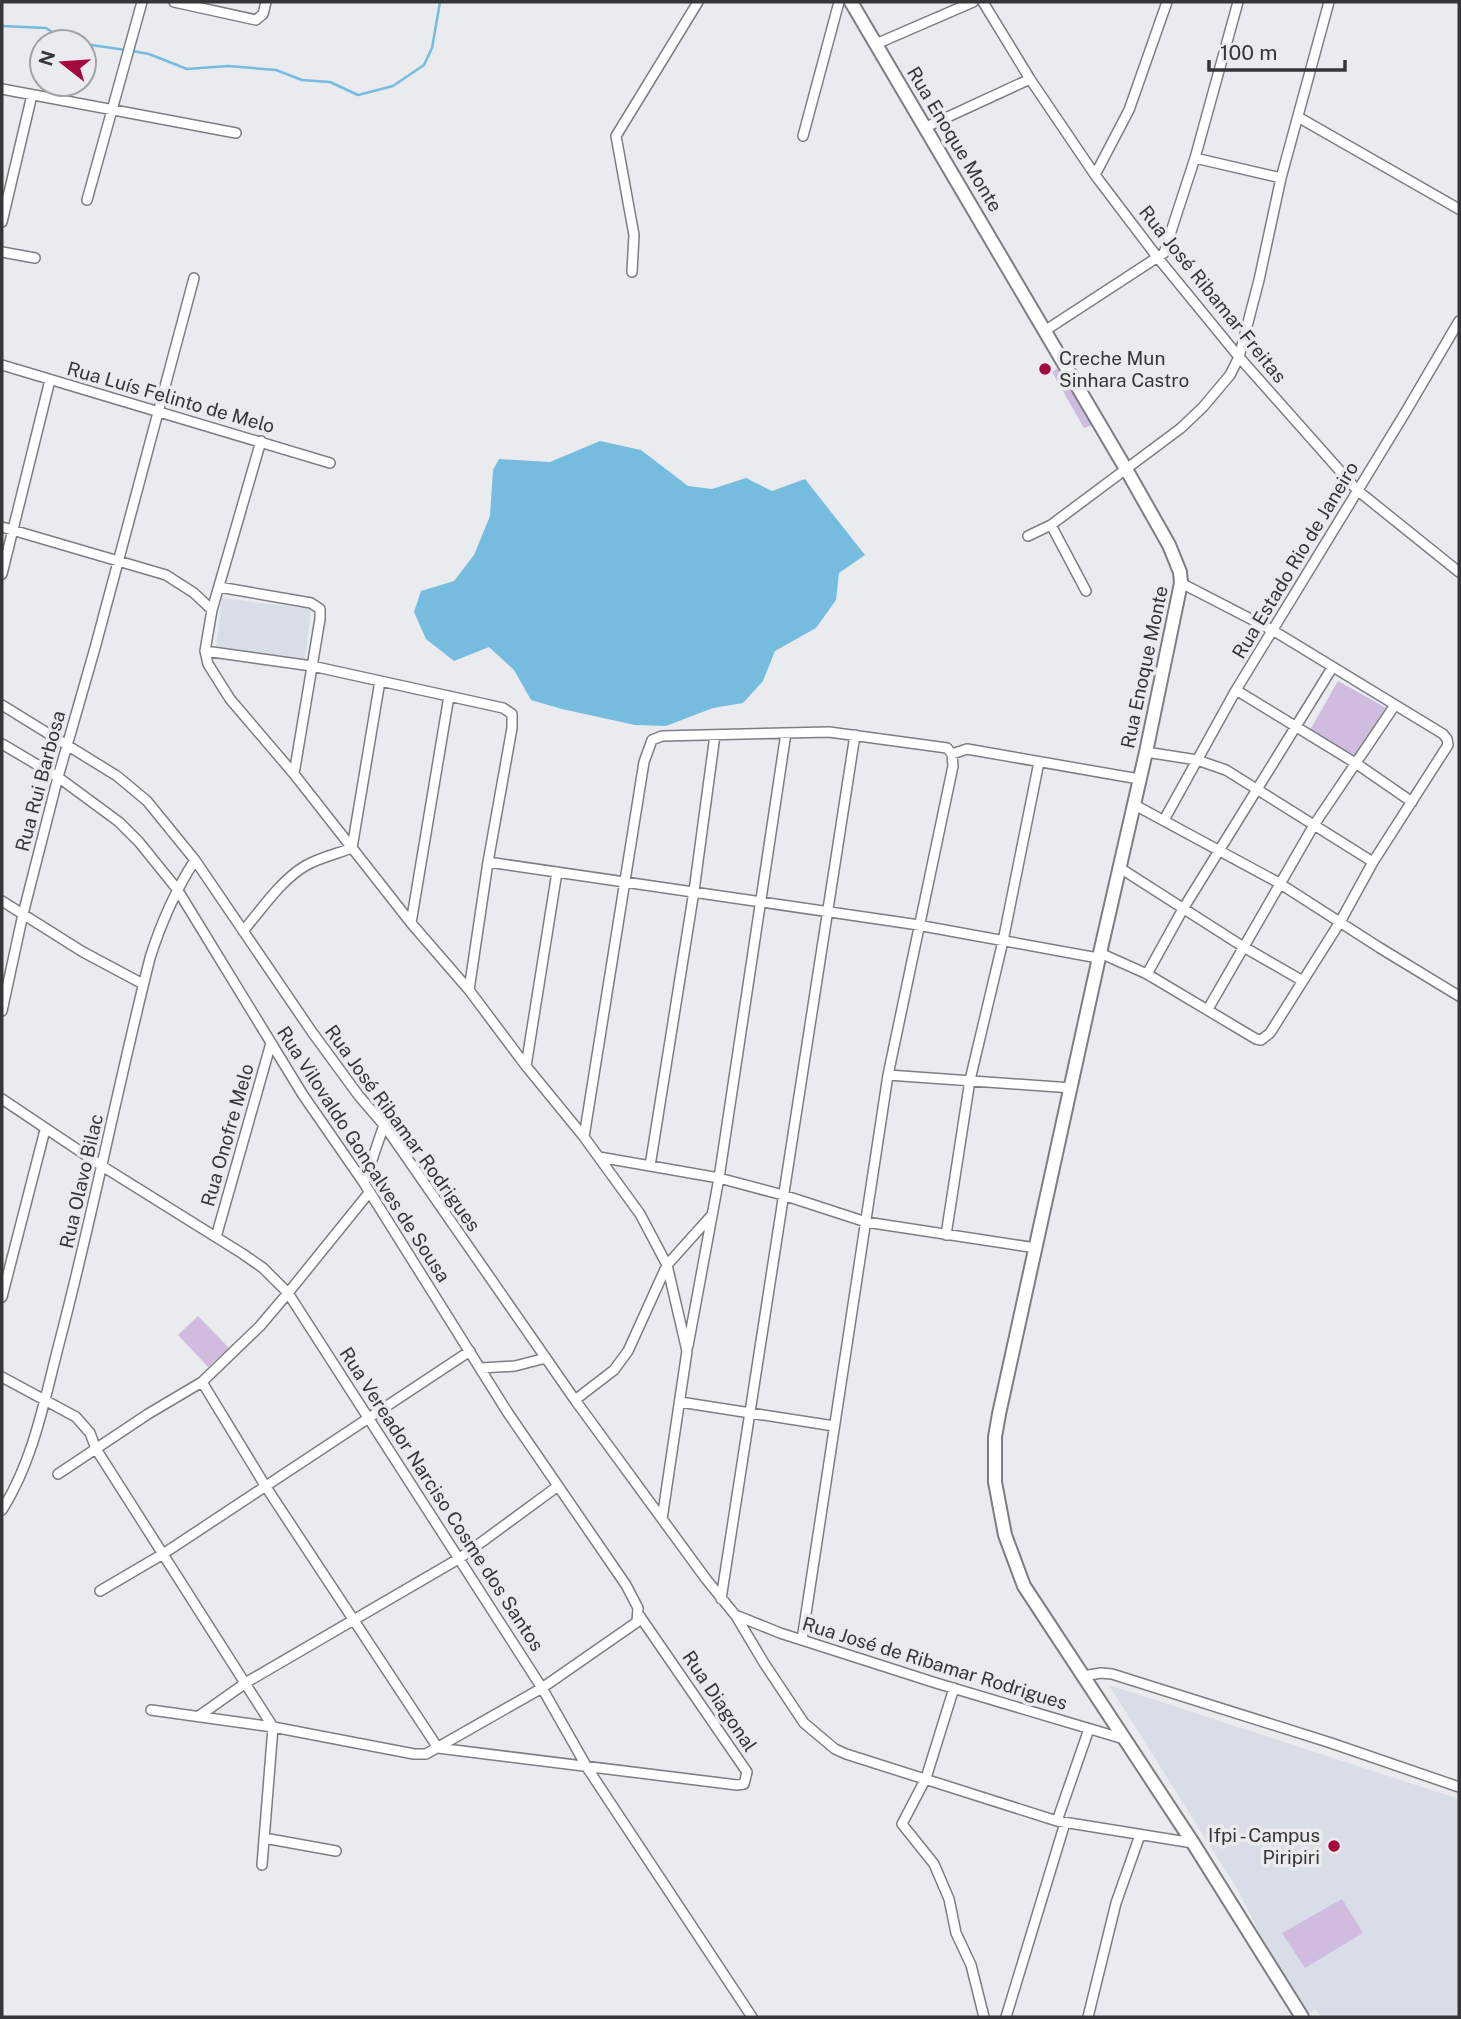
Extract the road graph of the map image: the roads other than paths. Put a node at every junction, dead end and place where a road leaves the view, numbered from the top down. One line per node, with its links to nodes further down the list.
1 (142, 2): 18 (street)
2 (174, 2): 3 (street)
3 (266, 2)
4 (698, 2): 32 (street)
5 (839, 2): 22 (street)
6 (851, 2): 12 (main road, Rua Enoque Monte)
7 (973, 2): 12 (street)
8 (983, 2): 13 (street, Rua José Ribamar Freitas)
9 (1167, 2): 24 (street)
10 (1238, 2): 23 (street)
11 (1329, 2): 19 (street)
12 (876, 44): 20 (main road, Rua Enoque Monte)
13 (1030, 79): 20 (street); 24 (street, Rua José Ribamar Freitas)
14 (2, 89): 15 (street)
15 (28, 93)
16 (31, 98): 28 (street)
17 (52, 98): 18 (street)
18 (111, 110): 21 (street); 26 (street)
19 (1298, 117): 25 (street); 27 (street)
20 (926, 127): 35 (main road, Rua Enoque Monte)
21 (236, 133)
22 (803, 136)
23 (1195, 158): 25 (street); 31 (street)
24 (1095, 175): 31 (street, Rua José Ribamar Freitas)
25 (1281, 178): 36 (street)
26 (87, 200)
27 (1459, 209)
28 (2, 222)
29 (2, 252): 30 (street)
30 (35, 258)
31 (1158, 258): 35 (street); 36 (street, Rua José Ribamar Freitas)
32 (632, 272)
33 (194, 278): 39 (street, Rua Rui Barbosa)
34 (1459, 321): 43 (street, Rua Estado Rio de Janeiro)
35 (1046, 330): 42 (main road, Rua Enoque Monte)
36 (1239, 356): 42 (street); 43 (street, Rua José Ribamar Freitas)
37 (2, 365): 38 (street, Rua Luís Felinto de Melo)
38 (50, 380): 39 (street, Rua Luís Felinto de Melo); 46 (street)
39 (159, 412): 40 (street, Rua Luís Felinto de Melo); 48 (street, Rua Rui Barbosa)
40 (261, 441): 41 (street, Rua Luís Felinto de Melo); 52 (street)
41 (330, 463)
42 (1126, 469): 44 (street); 51 (main road, Rua Enoque Monte)
43 (1357, 490): 49 (street, Rua José Ribamar Freitas); 55 (street, Rua Estado Rio de Janeiro)
44 (1051, 525): 47 (street); 53 (street)
45 (2, 527): 46 (street)
46 (14, 530): 48 (street); 50 (street)
47 (1028, 536)
48 (117, 561): 54 (street); 69 (street, Rua Rui Barbosa)
49 (1459, 572)
50 (2, 574)
51 (1181, 583): 55 (street); 70 (main road, Rua Enoque Monte)
52 (219, 587): 54 (street); 57 (street)
53 (1086, 591)
54 (212, 610): 56 (street)
55 (1274, 631): 58 (street); 60 (street, Rua Estado Rio de Janeiro)
56 (205, 651): 57 (street); 75 (street)
57 (312, 666): 59 (street); 75 (street)
58 (1332, 668): 63 (street); 64 (street)
59 (380, 681): 61 (street); 83 (street)
60 (1236, 690): 64 (street); 72 (street, Rua Estado Rio de Janeiro)
61 (449, 696): 86 (street); 100 (street)
62 (2, 705): 69 (street, Rua José Ribamar Rodrigues)
63 (1395, 705): 74 (street); 79 (street)
64 (1294, 726): 74 (street); 78 (street)
65 (786, 733): 66 (street); 67 (street); 95 (street)
66 (856, 734): 71 (street); 97 (street)
67 (715, 735): 90 (street); 93 (street)
68 (2, 744): 76 (street, Rua Vilovaldo Gonçalves de Sousa)
69 (68, 747): 76 (street, Rua Rui Barbosa); 85 (street, Rua José Ribamar Rodrigues)
70 (1146, 752): 72 (street); 77 (main road, Rua Enoque Monte)
71 (952, 754): 73 (street); 101 (street)
72 (1197, 760): 78 (street); 81 (street, Rua Estado Rio de Janeiro)
73 (1040, 762): 77 (street); 103 (street)
74 (1357, 765): 79 (street); 82 (street)
75 (294, 774): 83 (street)
76 (58, 777): 92 (street, Rua Vilovaldo Gonçalves de Sousa); 98 (street, Rua Rui Barbosa)
77 (1139, 779): 80 (main road, Rua Enoque Monte)
78 (1257, 789): 82 (street); 84 (street)
79 (1412, 802): 87 (street)
80 (1133, 804): 81 (street); 88 (main road, Rua Enoque Monte)
81 (1164, 820): 84 (street)
82 (1314, 825): 87 (street); 91 (street)
83 (352, 848): 100 (street); 102 (street)
84 (1218, 852): 91 (street); 96 (street)
85 (195, 860): 92 (street, Rua Olavo Bilac); 102 (street, Rua José Ribamar Rodrigues)
86 (488, 862): 89 (street); 109 (street)
87 (1373, 862): 99 (street)
88 (1120, 868): 96 (street); 105 (main road, Rua Enoque Monte)
89 (557, 872): 90 (street); 114 (street)
90 (625, 881): 93 (street); 121 (street)
91 (1279, 884): 99 (street); 104 (street)
92 (177, 889): 108 (street, Rua Olavo Bilac); 113 (street, Rua Vilovaldo Gonçalves de Sousa)
93 (694, 891): 95 (street); 124 (street)
94 (2, 901): 98 (street)
95 (760, 902): 97 (street); 125 (street)
96 (1183, 909): 104 (street); 106 (street)
97 (828, 911): 101 (street); 128 (street)
98 (23, 914): 108 (street); 112 (street, Rua Rui Barbosa)
99 (1340, 922): 107 (street); 110 (street)
100 (411, 923): 109 (street)
101 (919, 926): 103 (street); 115 (street)
102 (243, 931): 119 (street, Rua José Ribamar Rodrigues)
103 (1003, 941): 105 (street); 116 (street)
104 (1242, 946): 107 (street); 111 (street)
105 (1099, 955): 106 (street); 117 (main road, Rua Enoque Monte)
106 (1147, 974): 111 (street)
107 (1301, 980): 111 (street)
108 (143, 984): 123 (street, Rua Olavo Bilac)
109 (469, 990): 114 (street)
110 (1459, 996)
111 (1208, 1009)
112 (2, 1011)
113 (271, 1043): 126 (street, Rua Vilovaldo Gonçalves de Sousa); 132 (street, Rua Onofre Melo)
114 (526, 1066): 121 (street)
115 (888, 1075): 116 (street); 130 (street)
116 (970, 1080): 117 (street); 131 (street)
117 (1072, 1088): 133 (main road, Rua Enoque Monte)
118 (2, 1099): 120 (street, Rua Vereador Narciso Cosme dos Santos)
119 (384, 1125): 126 (street); 139 (street, Rua José Ribamar Rodrigues)
120 (45, 1130): 123 (street, Rua Vereador Narciso Cosme dos Santos); 136 (street)
121 (584, 1137): 122 (street)
122 (599, 1157): 124 (street); 134 (street)
123 (102, 1166): 132 (street, Rua Vereador Narciso Cosme dos Santos); 144 (street, Rua Olavo Bilac)
124 (650, 1166): 125 (street)
125 (719, 1178): 128 (street); 129 (street)
126 (363, 1183): 127 (street, Rua Vilovaldo Gonçalves de Sousa)
127 (368, 1194): 135 (street); 137 (street, Rua Vilovaldo Gonçalves de Sousa)
128 (783, 1195): 130 (street); 146 (street)
129 (712, 1215): 134 (street); 138 (street)
130 (866, 1222): 131 (street); 148 (street)
131 (946, 1235): 133 (street)
132 (216, 1237): 135 (street, Rua Vereador Narciso Cosme dos Santos)
133 (1036, 1248): 164 (main road, Rua Enoque Monte)
134 (667, 1265): 138 (street); 143 (street)
135 (289, 1293): 142 (street); 147 (street, Rua Vereador Narciso Cosme dos Santos)
136 (2, 1297)
137 (470, 1351): 140 (street, Rua Vilovaldo Gonçalves de Sousa); 147 (street)
138 (687, 1352): 145 (street)
139 (546, 1358): 140 (street); 143 (street, Rua José Ribamar Rodrigues)
140 (481, 1368): 151 (street, Rua Vilovaldo Gonçalves de Sousa)
141 (2, 1377): 144 (street)
142 (202, 1382): 149 (street); 152 (street)
143 (575, 1400): 155 (street, Rua José Ribamar Rodrigues)
144 (44, 1401): 149 (street); 153 (street, Rua Olavo Bilac)
145 (680, 1402): 146 (street); 155 (street)
146 (749, 1413): 148 (street); 159 (street)
147 (370, 1419): 152 (street); 157 (street, Rua Vereador Narciso Cosme dos Santos)
148 (834, 1426): 163 (street)
149 (96, 1449): 150 (street); 156 (street)
150 (58, 1474)
151 (558, 1486): 157 (street); 160 (street, Rua Vilovaldo Gonçalves de Sousa)
152 (266, 1487): 156 (street); 162 (street)
153 (5, 1499): 154 (street, Rua Olavo Bilac)
154 (2, 1510)
155 (662, 1519): 159 (street, Rua José Ribamar Rodrigues)
156 (163, 1554): 158 (street); 165 (street)
157 (460, 1558): 162 (street); 166 (street, Rua Vereador Narciso Cosme dos Santos)
158 (100, 1591)
159 (721, 1599): 161 (street, Rua José Ribamar Rodrigues)
160 (639, 1615): 166 (street); 174 (street, Rua Diagonal)
161 (736, 1616): 163 (street, Rua José de Ribamar Rodrigues); 175 (street, Rua José Ribamar Rodrigues)
162 (354, 1622): 165 (street); 173 (street)
163 (802, 1640): 167 (street, Rua José de Ribamar Rodrigues)
164 (1083, 1676): 172 (main road, Rua Enoque Monte); 176 (street)
165 (247, 1682): 169 (street); 170 (street)
166 (542, 1688): 173 (street); 174 (street, Rua Vereador Narciso Cosme dos Santos)
167 (954, 1688): 171 (street, Rua José de Ribamar Rodrigues); 175 (street)
168 (151, 1710): 169 (street)
169 (199, 1716): 170 (street)
170 (274, 1727): 173 (street); 179 (street)
171 (1089, 1729): 172 (street, Rua José de Ribamar Rodrigues); 177 (street)
172 (1125, 1740): 180 (main road, Rua Enoque Monte)
173 (438, 1748): 174 (street)
174 (588, 1769): 183 (street, Rua Vereador Narciso Cosme dos Santos)
175 (926, 1778): 177 (street, Rua José Ribamar Rodrigues); 184 (street)
176 (1459, 1787)
177 (1061, 1822): 178 (street, Rua José Ribamar Rodrigues); 185 (street)
178 (1140, 1835): 180 (street, Rua José Ribamar Rodrigues); 186 (street)
179 (264, 1838): 181 (street); 182 (street)
180 (1193, 1843): 187 (main road, Rua Enoque Monte)
181 (336, 1851)
182 (262, 1865)
183 (752, 2017)
184 (984, 2017)
185 (1006, 2017)
186 (1088, 2017)
187 (1302, 2017)

